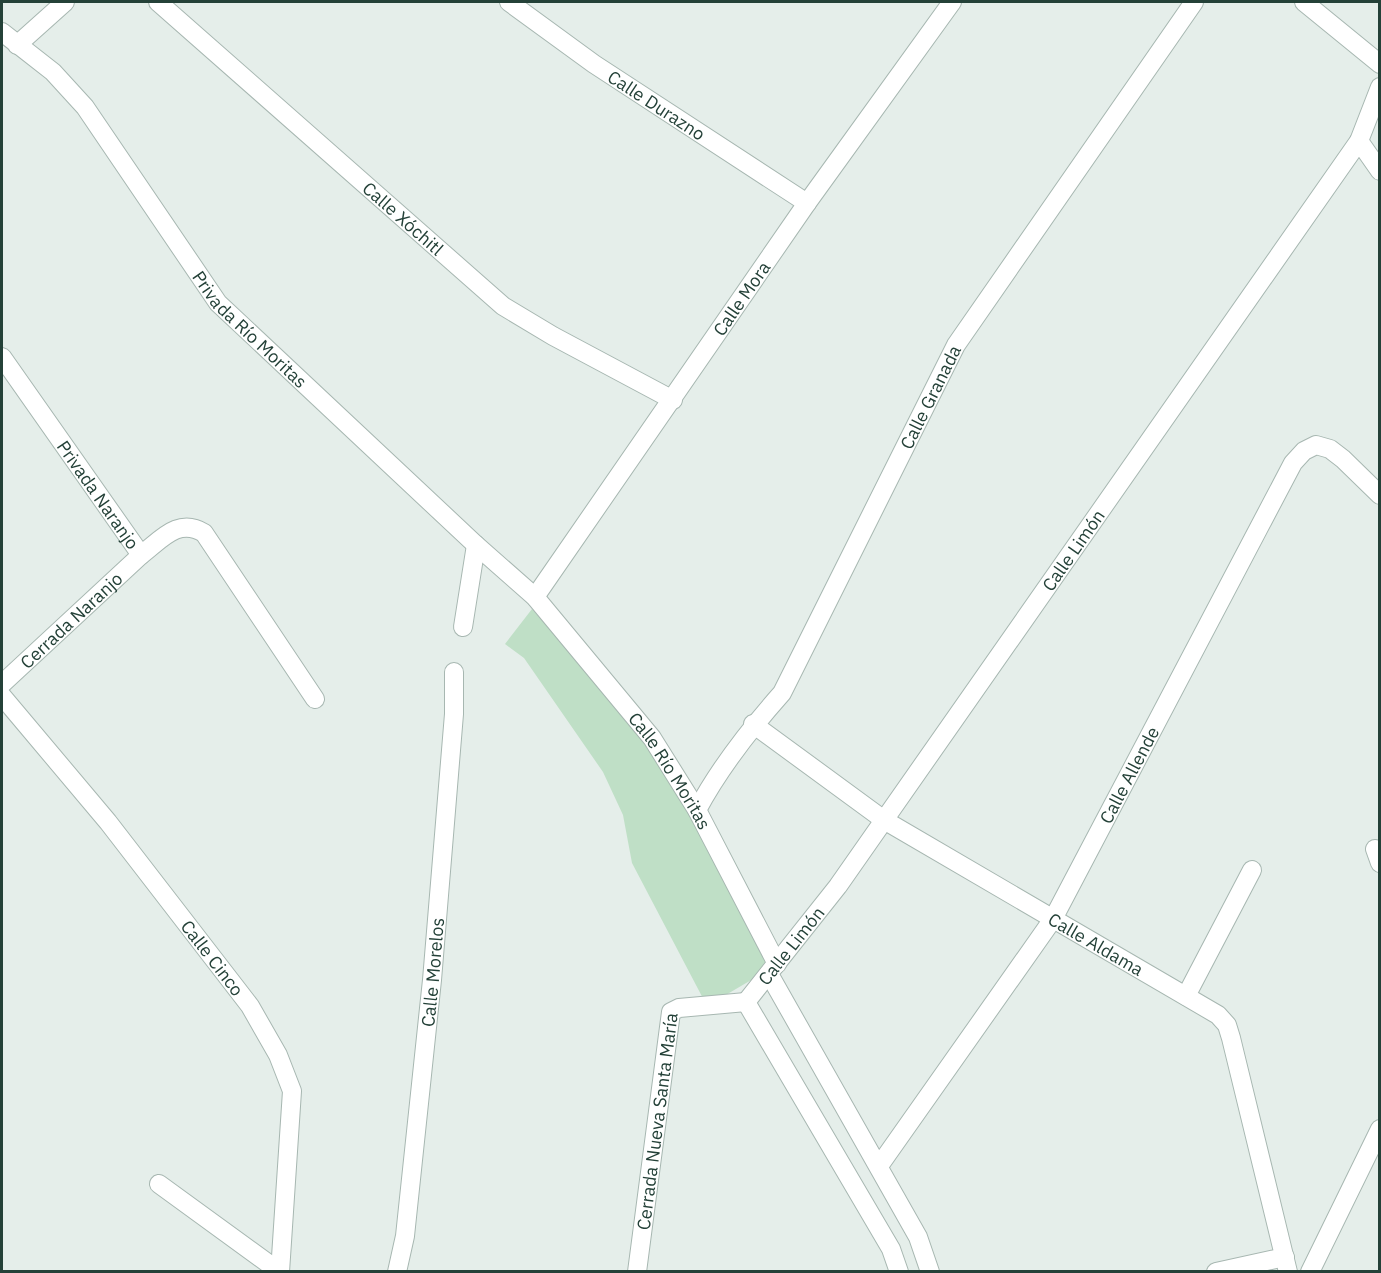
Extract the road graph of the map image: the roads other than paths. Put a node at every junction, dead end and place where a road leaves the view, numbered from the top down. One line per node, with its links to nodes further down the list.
1 (65, 2): 8 (street)
2 (158, 2): 15 (street, Calle Xóchitl)
3 (509, 2): 13 (street, Calle Durazno)
4 (952, 2): 13 (street, Calle Mora)
5 (1194, 2): 25 (street, Calle Granada)
6 (1304, 2): 9 (street)
7 (2, 32): 8 (street, Privada Río Moritas)
8 (17, 45): 17 (street, Privada Río Moritas)
9 (1380, 64)
10 (1380, 87): 11 (street, Calle Limón)
11 (1359, 141): 12 (street); 27 (street, Calle Limón)
12 (1380, 171)
13 (807, 203): 15 (street, Calle Mora)
14 (2, 357): 18 (street, Privada Naranjo)
15 (673, 400): 19 (street, Calle Mora)
16 (1380, 495): 29 (street, Calle Allende)
17 (476, 545): 19 (street, Privada Río Moritas); 20 (street)
18 (141, 555): 22 (street, Cerrada Naranjo); 24 (street, Privada Naranjo)
19 (535, 597): 26 (street, Calle Río Moritas)
20 (463, 627)
21 (454, 672): 40 (street, Calle Morelos)
22 (2, 684)
23 (2, 696): 39 (street, Calle Cinco)
24 (315, 699)
25 (753, 724): 26 (street, Calle Granada); 27 (street, Calle Aldama)
26 (697, 810): 30 (street, Calle Río Moritas)
27 (884, 820): 29 (street, Calle Aldama); 30 (street, Calle Limón)
28 (1252, 870): 31 (street)
29 (1053, 919): 31 (street, Calle Aldama); 34 (street, Calle Allende)
30 (773, 969): 32 (street, Calle Limón); 34 (street, Calle Río Moritas)
31 (1186, 996): 37 (street, Calle Aldama)
32 (746, 1002): 38 (street); 41 (street, Cerrada Nueva Santa María)
33 (1380, 1129): 44 (street)
34 (879, 1166): 36 (street, Calle Río Moritas)
35 (159, 1184): 39 (street)
36 (924, 1253): 38 (street); 42 (street, Calle Río Moritas)
37 (1286, 1264): 43 (street)
38 (896, 1269)
39 (280, 1272)
40 (398, 1272)
41 (637, 1272)
42 (930, 1272)
43 (1216, 1272)
44 (1310, 1272)

